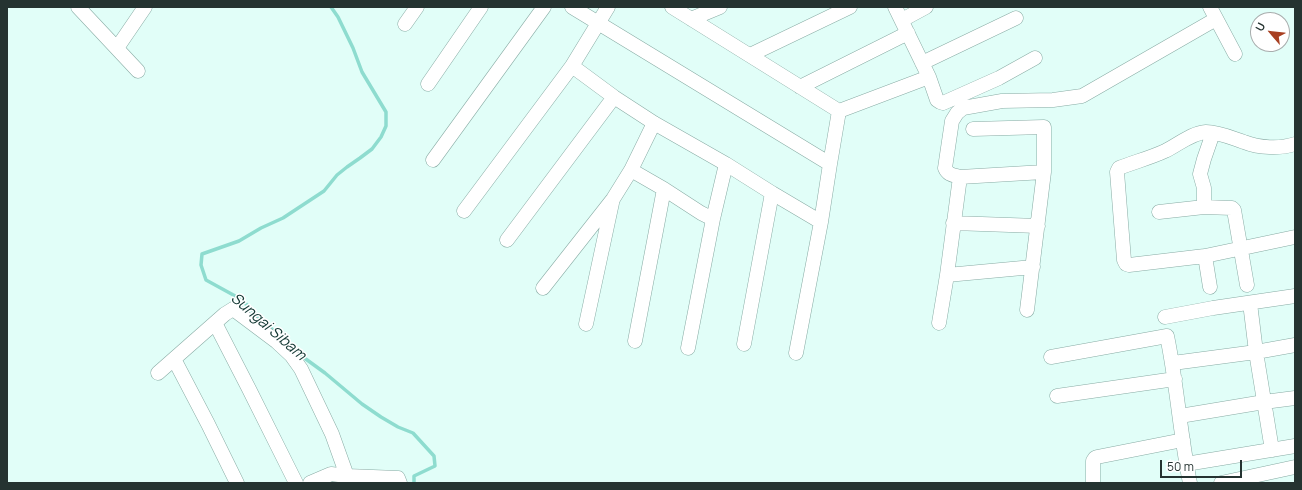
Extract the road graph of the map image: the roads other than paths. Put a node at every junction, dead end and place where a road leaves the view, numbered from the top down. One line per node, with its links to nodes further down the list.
1 (145, 7): 20 (street)
2 (416, 7): 18 (street)
3 (480, 7): 28 (street)
4 (544, 7): 36 (street)
5 (572, 7): 17 (street)
6 (608, 7): 17 (street)
7 (672, 7): 15 (street)
8 (720, 7): 15 (street)
9 (850, 7): 22 (street)
10 (895, 7): 16 (street)
11 (926, 7): 16 (street)
12 (81, 8): 20 (street)
13 (1213, 13): 21 (street); 41 (street)
14 (1016, 18): 24 (street)
15 (691, 19): 22 (street)
16 (902, 20): 19 (street)
17 (598, 23): 25 (street); 38 (street)
18 (405, 24)
19 (908, 34): 24 (street); 29 (street)
20 (117, 48): 26 (street)
21 (1235, 54)
22 (750, 56): 29 (street)
23 (1035, 58): 27 (street)
24 (922, 63): 27 (street)
25 (572, 66): 30 (street); 46 (street)
26 (138, 71)
27 (929, 77): 31 (street)
28 (428, 84)
29 (800, 87): 31 (street)
30 (614, 97): 32 (street); 53 (street)
31 (839, 111): 38 (street)
32 (654, 122): 37 (street); 39 (street)
33 (973, 129): 40 (street)
34 (1213, 132): 35 (street); 45 (street); 55 (street)
35 (1295, 144)
36 (433, 160)
37 (726, 164): 43 (street); 48 (street)
38 (830, 164): 49 (street)
39 (631, 170): 42 (street); 44 (street)
40 (1044, 172): 41 (street); 51 (street)
41 (960, 177): 50 (street)
42 (664, 189): 48 (street); 68 (street)
43 (772, 193): 49 (street); 69 (street)
44 (613, 199): 60 (street); 67 (street)
45 (1204, 207): 47 (street); 54 (street)
46 (464, 211)
47 (1159, 212)
48 (713, 219): 71 (street)
49 (821, 222): 73 (street)
50 (953, 223): 51 (street); 57 (street)
51 (1038, 226): 56 (street)
52 (1295, 237): 54 (street)
53 (507, 240)
54 (1242, 248): 55 (street); 58 (street)
55 (1205, 256): 59 (street)
56 (1033, 267): 57 (street); 63 (street)
57 (947, 276): 66 (street)
58 (1247, 285)
59 (1210, 287)
60 (543, 288)
61 (1295, 296): 62 (street)
62 (1250, 303): 64 (street); 72 (street)
63 (1028, 310)
64 (1165, 317)
65 (215, 323): 75 (street); 88 (street); 90 (street)
66 (939, 323)
67 (586, 324)
68 (635, 341)
69 (744, 344)
70 (1295, 345): 72 (street)
71 (688, 348)
72 (1256, 352): 76 (street); 81 (street)
73 (796, 354)
74 (1051, 357): 76 (street)
75 (174, 359): 77 (street); 89 (street)
76 (1173, 363): 78 (street)
77 (158, 373)
78 (1175, 379): 79 (street); 82 (street)
79 (1057, 396)
80 (1295, 398): 81 (street)
81 (1264, 402): 82 (street); 85 (street)
82 (1180, 416): 83 (street)
83 (1183, 440): 86 (street); 93 (street)
84 (1295, 446): 85 (street)
85 (1272, 450): 86 (street)
86 (1186, 464): 94 (street)
87 (1295, 467): 95 (street)
88 (347, 476): 91 (street); 92 (street)
89 (237, 483)
90 (296, 483)
91 (310, 483)
92 (400, 483)
93 (1093, 483)
94 (1190, 483)
95 (1221, 483)

